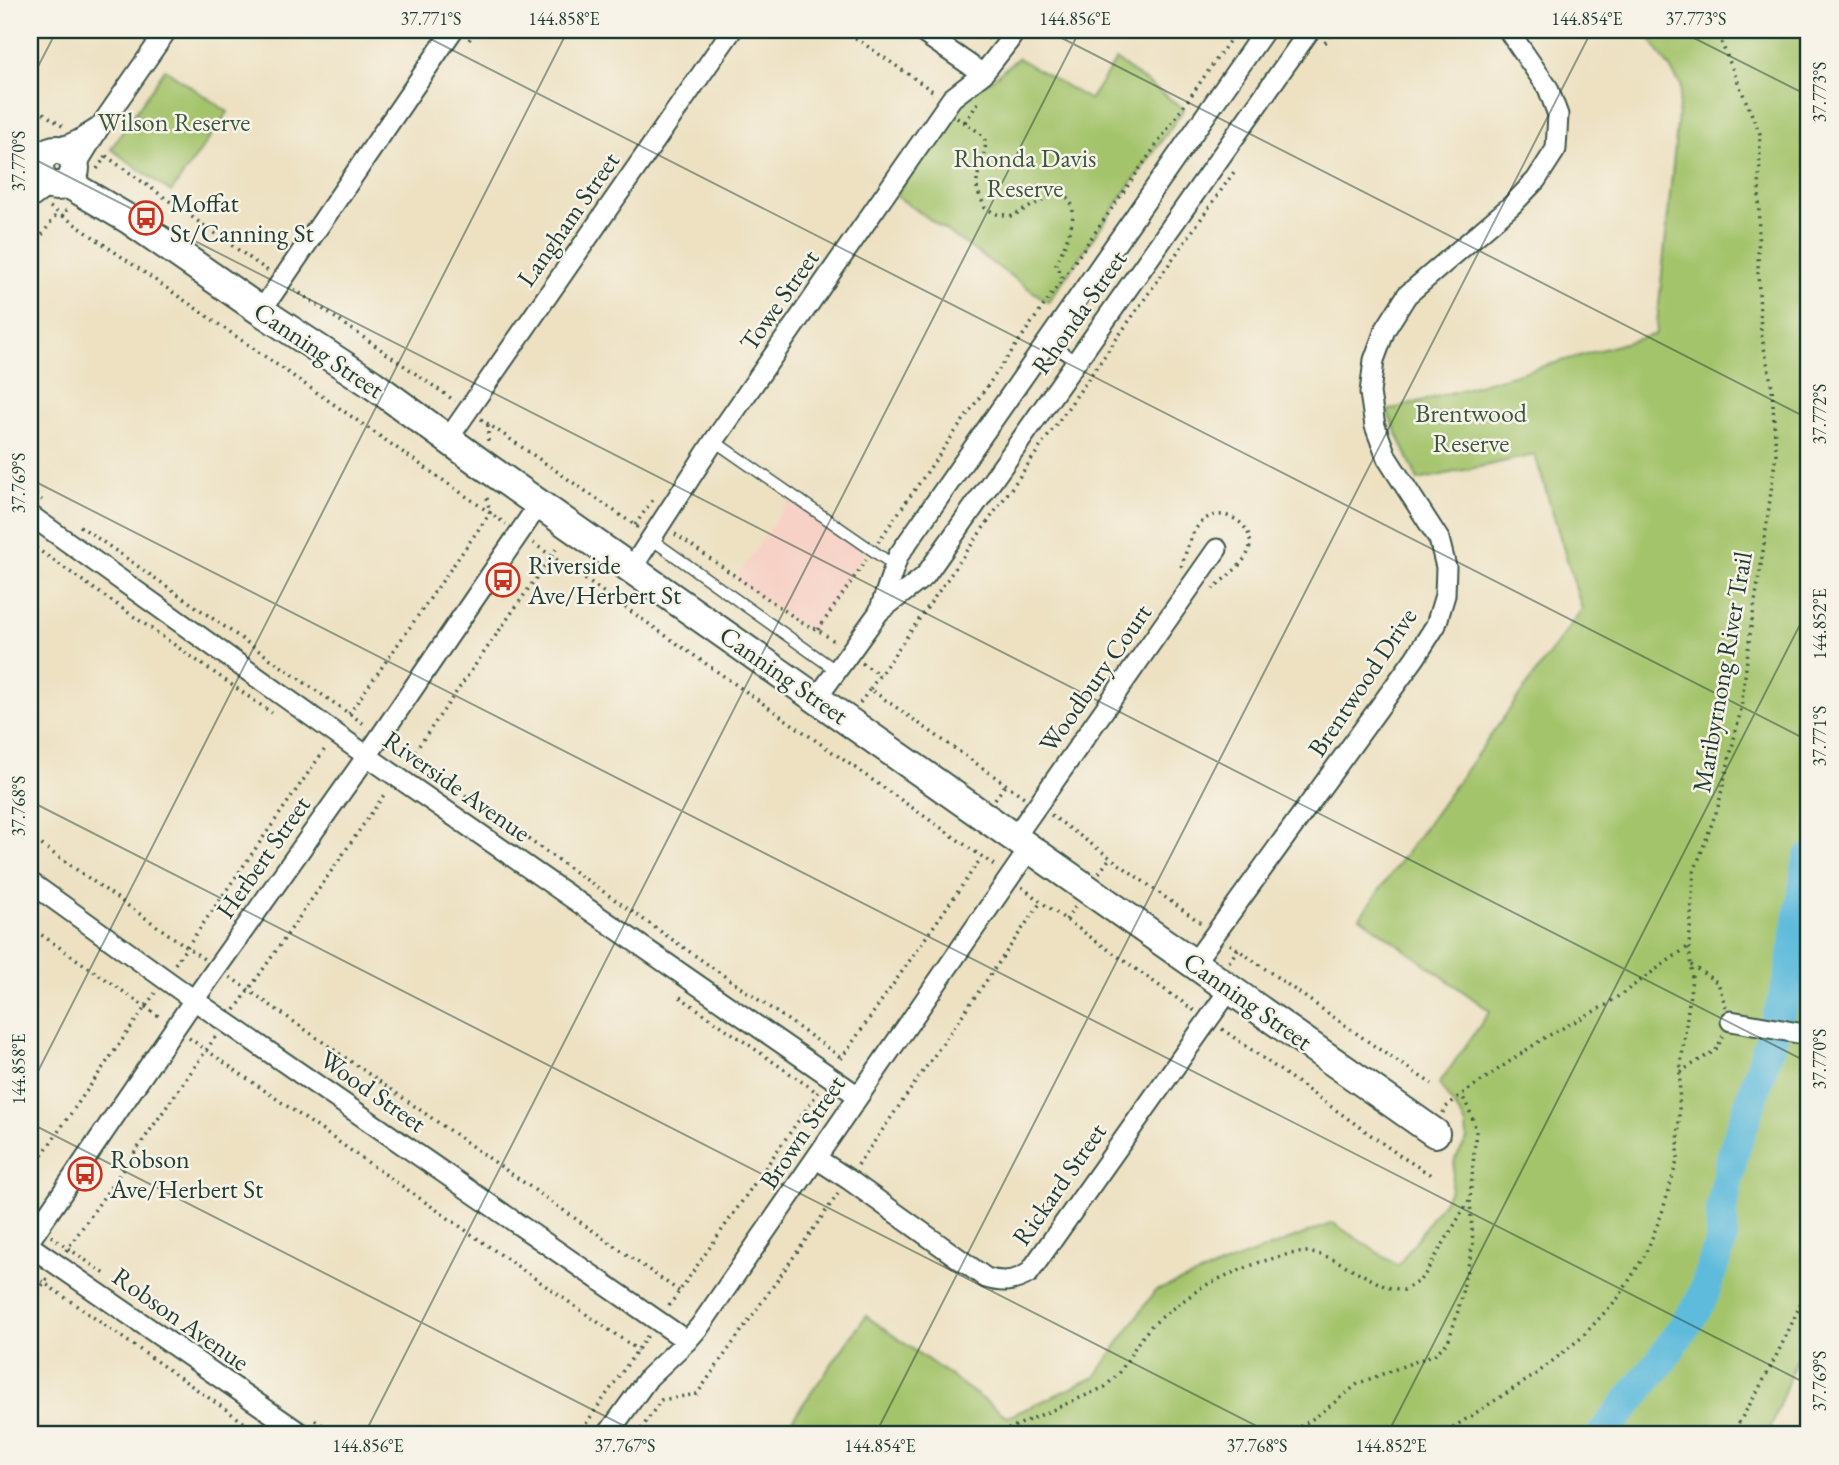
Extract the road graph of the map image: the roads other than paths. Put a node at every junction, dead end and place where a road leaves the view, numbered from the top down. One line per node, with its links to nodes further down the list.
1 (167, 30): 10 (street)
2 (453, 30): 11 (street)
3 (733, 30): 14 (street, Langham Street)
4 (919, 30): 9 (street)
5 (1016, 30): 9 (street, Towe Street)
6 (1265, 30): 12 (street, Rhonda Street)
7 (1310, 30): 13 (street, Rhonda Street)
8 (1508, 30): 28 (street, Brentwood Drive)
9 (983, 74): 15 (street, Towe Street)
10 (48, 172): 11 (street, Canning Street)
11 (261, 311): 14 (street, Canning Street)
12 (1049, 342): 13 (lane); 20 (street, Rhonda Street)
13 (1076, 362): 22 (street, Rhonda Street)
14 (448, 439): 16 (street, Canning Street)
15 (714, 441): 18 (street, Towe Street); 20 (lane)
16 (539, 504): 21 (street, Canning Street); 25 (street, Herbert Street)
17 (30, 515): 25 (street, Riverside Avenue)
18 (651, 539): 21 (street, Towe Street); 23 (lane)
19 (1217, 548): 26 (street, Woodbury Court)
20 (895, 566): 22 (street, Rhonda Street)
21 (632, 568): 24 (street, Canning Street)
22 (879, 611): 23 (street, Rhonda Street)
23 (837, 671): 24 (street, Rhonda Street)
24 (817, 698): 26 (street, Canning Street)
25 (367, 756): 29 (street, Herbert Street); 32 (street, Riverside Avenue)
26 (1022, 843): 28 (street, Canning Street); 32 (street, Brown Street)
27 (30, 882): 29 (street, Wood Street)
28 (1214, 977): 33 (street, Canning Street); 34 (street, Rickard Street)
29 (194, 1000): 35 (street, Herbert Street); 37 (street, Wood Street)
30 (1731, 1020): 31 (street)
31 (1809, 1035)
32 (858, 1096): 34 (street, Brown Street)
33 (1435, 1133)
34 (817, 1159): 37 (street, Brown Street)
35 (30, 1240)
36 (30, 1246): 38 (street, Robson Avenue)
37 (687, 1341): 39 (street, Brown Street)
38 (303, 1435)
39 (607, 1435)

